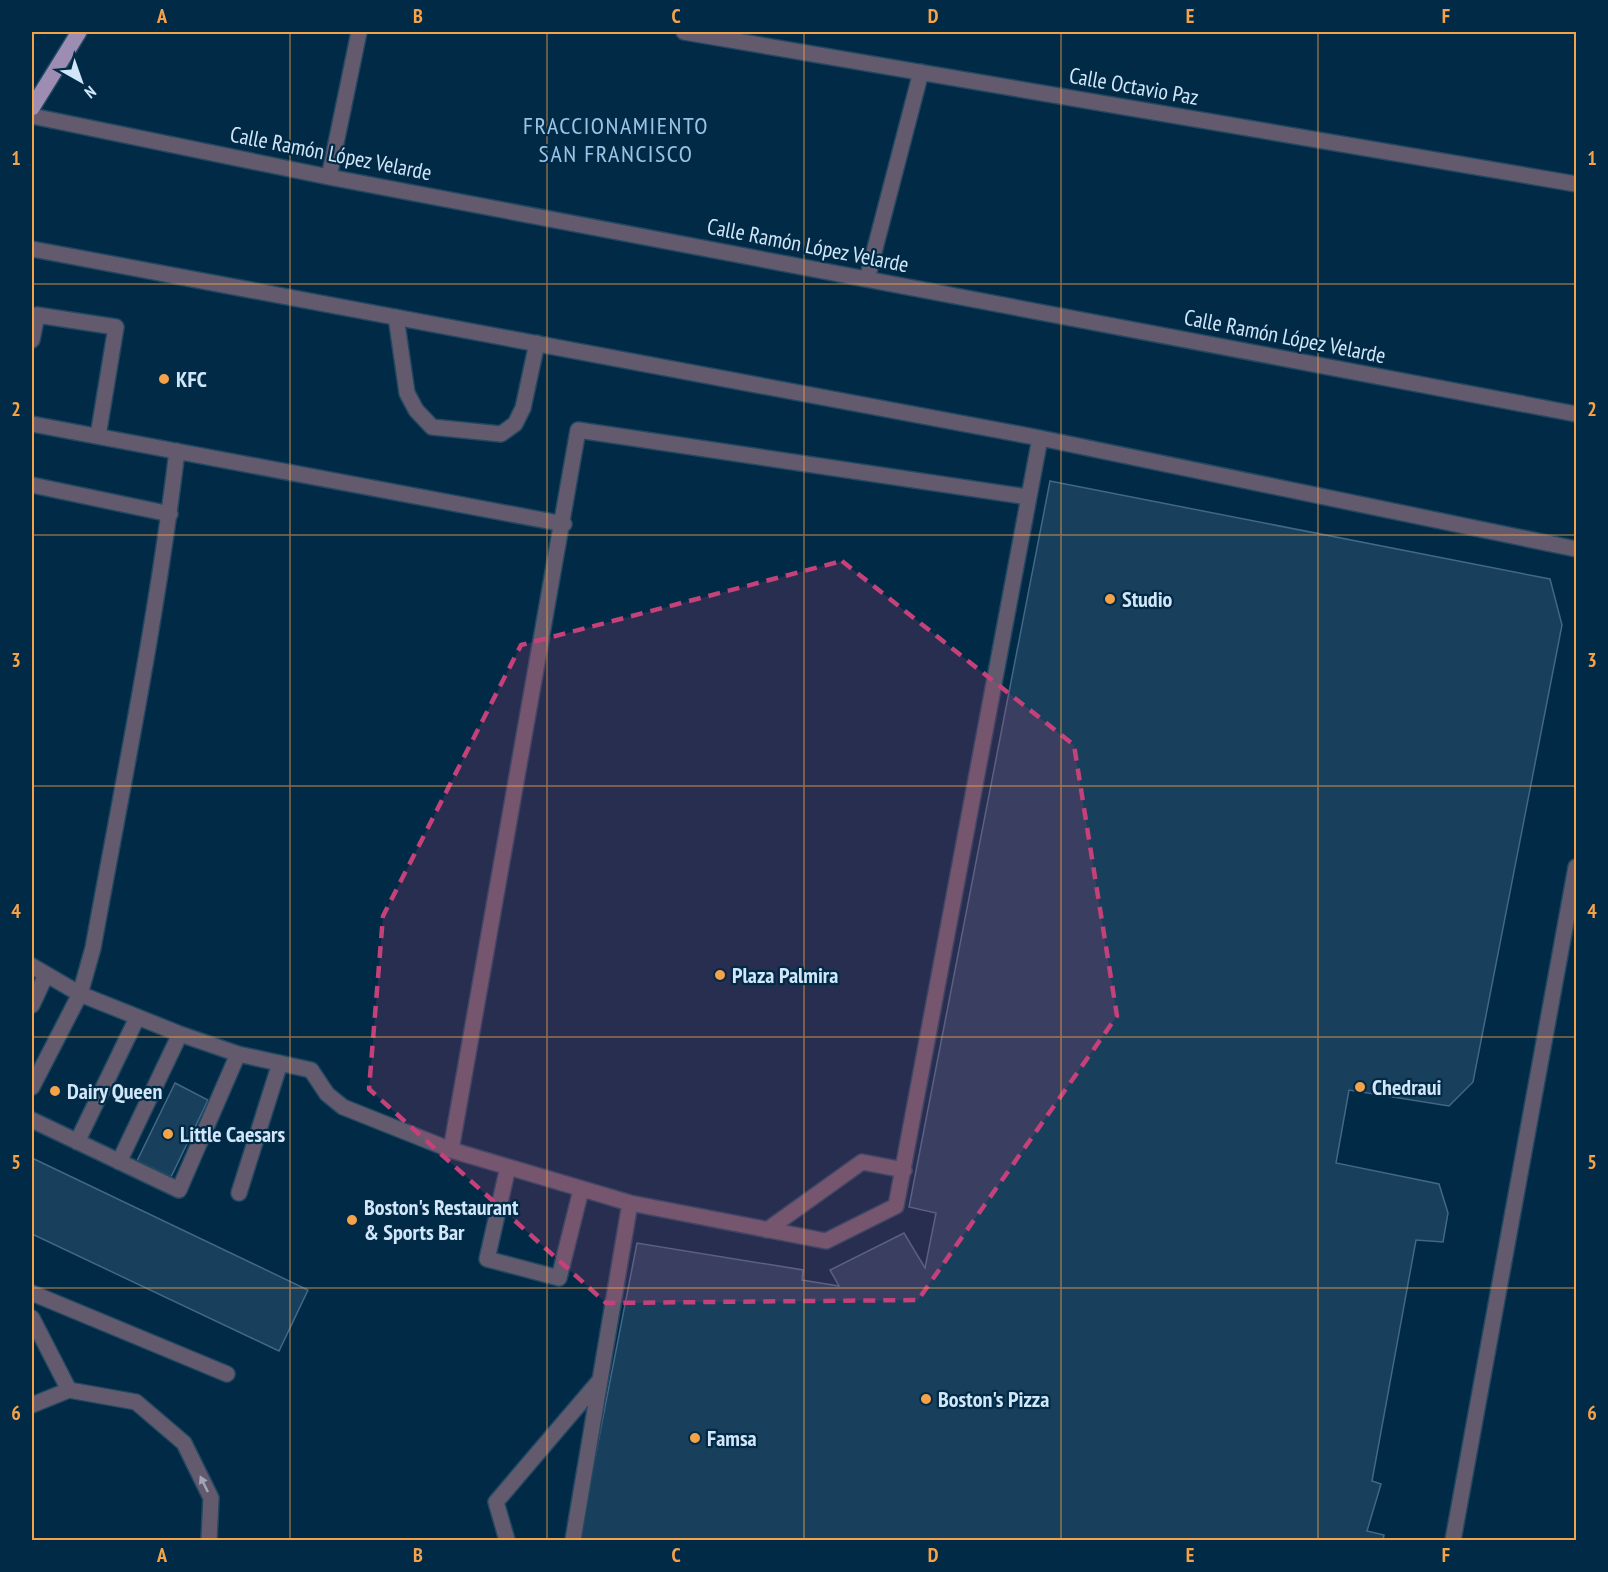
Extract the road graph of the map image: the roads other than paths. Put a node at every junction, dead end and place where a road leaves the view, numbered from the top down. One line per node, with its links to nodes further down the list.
1 (79, 32): 5 (main road)
2 (359, 32): 7 (street)
3 (684, 32): 4 (street, Calle Octavio Paz)
4 (921, 72): 8 (street, Calle Octavio Paz); 10 (street)
5 (32, 108)
6 (32, 116): 7 (street, Calle Ramón López Velarde)
7 (329, 177): 10 (street, Calle Ramón López Velarde)
8 (1576, 184)
9 (32, 249): 11 (street)
10 (867, 279): 14 (street, Calle Ramón López Velarde)
11 (396, 317): 13 (street); 13 (street)
12 (32, 340): 16 (street)
13 (537, 343): 17 (street)
14 (1576, 414)
15 (32, 424): 16 (street)
16 (98, 436): 18 (street)
17 (1040, 438): 20 (street); 23 (street)
18 (177, 451): 21 (street); 22 (street)
19 (32, 485): 21 (street)
20 (1028, 497): 22 (street); 39 (street)
21 (170, 514): 27 (street)
22 (564, 524): 36 (street)
23 (1576, 549)
24 (1576, 867): 53 (street)
25 (32, 966): 26 (street)
26 (46, 975): 27 (street); 28 (street)
27 (80, 994): 29 (street); 33 (street)
28 (32, 1005)
29 (137, 1017): 30 (street); 35 (street)
30 (180, 1034): 31 (street); 37 (street)
31 (238, 1054): 32 (street); 37 (street)
32 (280, 1063): 36 (street); 41 (street)
33 (32, 1087)
34 (32, 1120): 35 (street)
35 (77, 1142): 37 (street)
36 (452, 1150): 38 (street)
37 (119, 1162)
38 (508, 1167): 40 (street); 40 (street)
39 (904, 1170): 43 (street); 43 (street)
40 (581, 1190): 42 (street)
41 (239, 1193)
42 (630, 1203): 43 (street); 47 (street)
43 (767, 1230)
44 (32, 1293): 46 (street)
45 (32, 1318): 48 (street)
46 (227, 1374)
47 (600, 1380): 51 (street); 52 (street)
48 (69, 1390): 49 (street); 50 (street, one-way to 48)
49 (32, 1405)
50 (209, 1540)
51 (507, 1540)
52 (573, 1540)
53 (1453, 1540)

